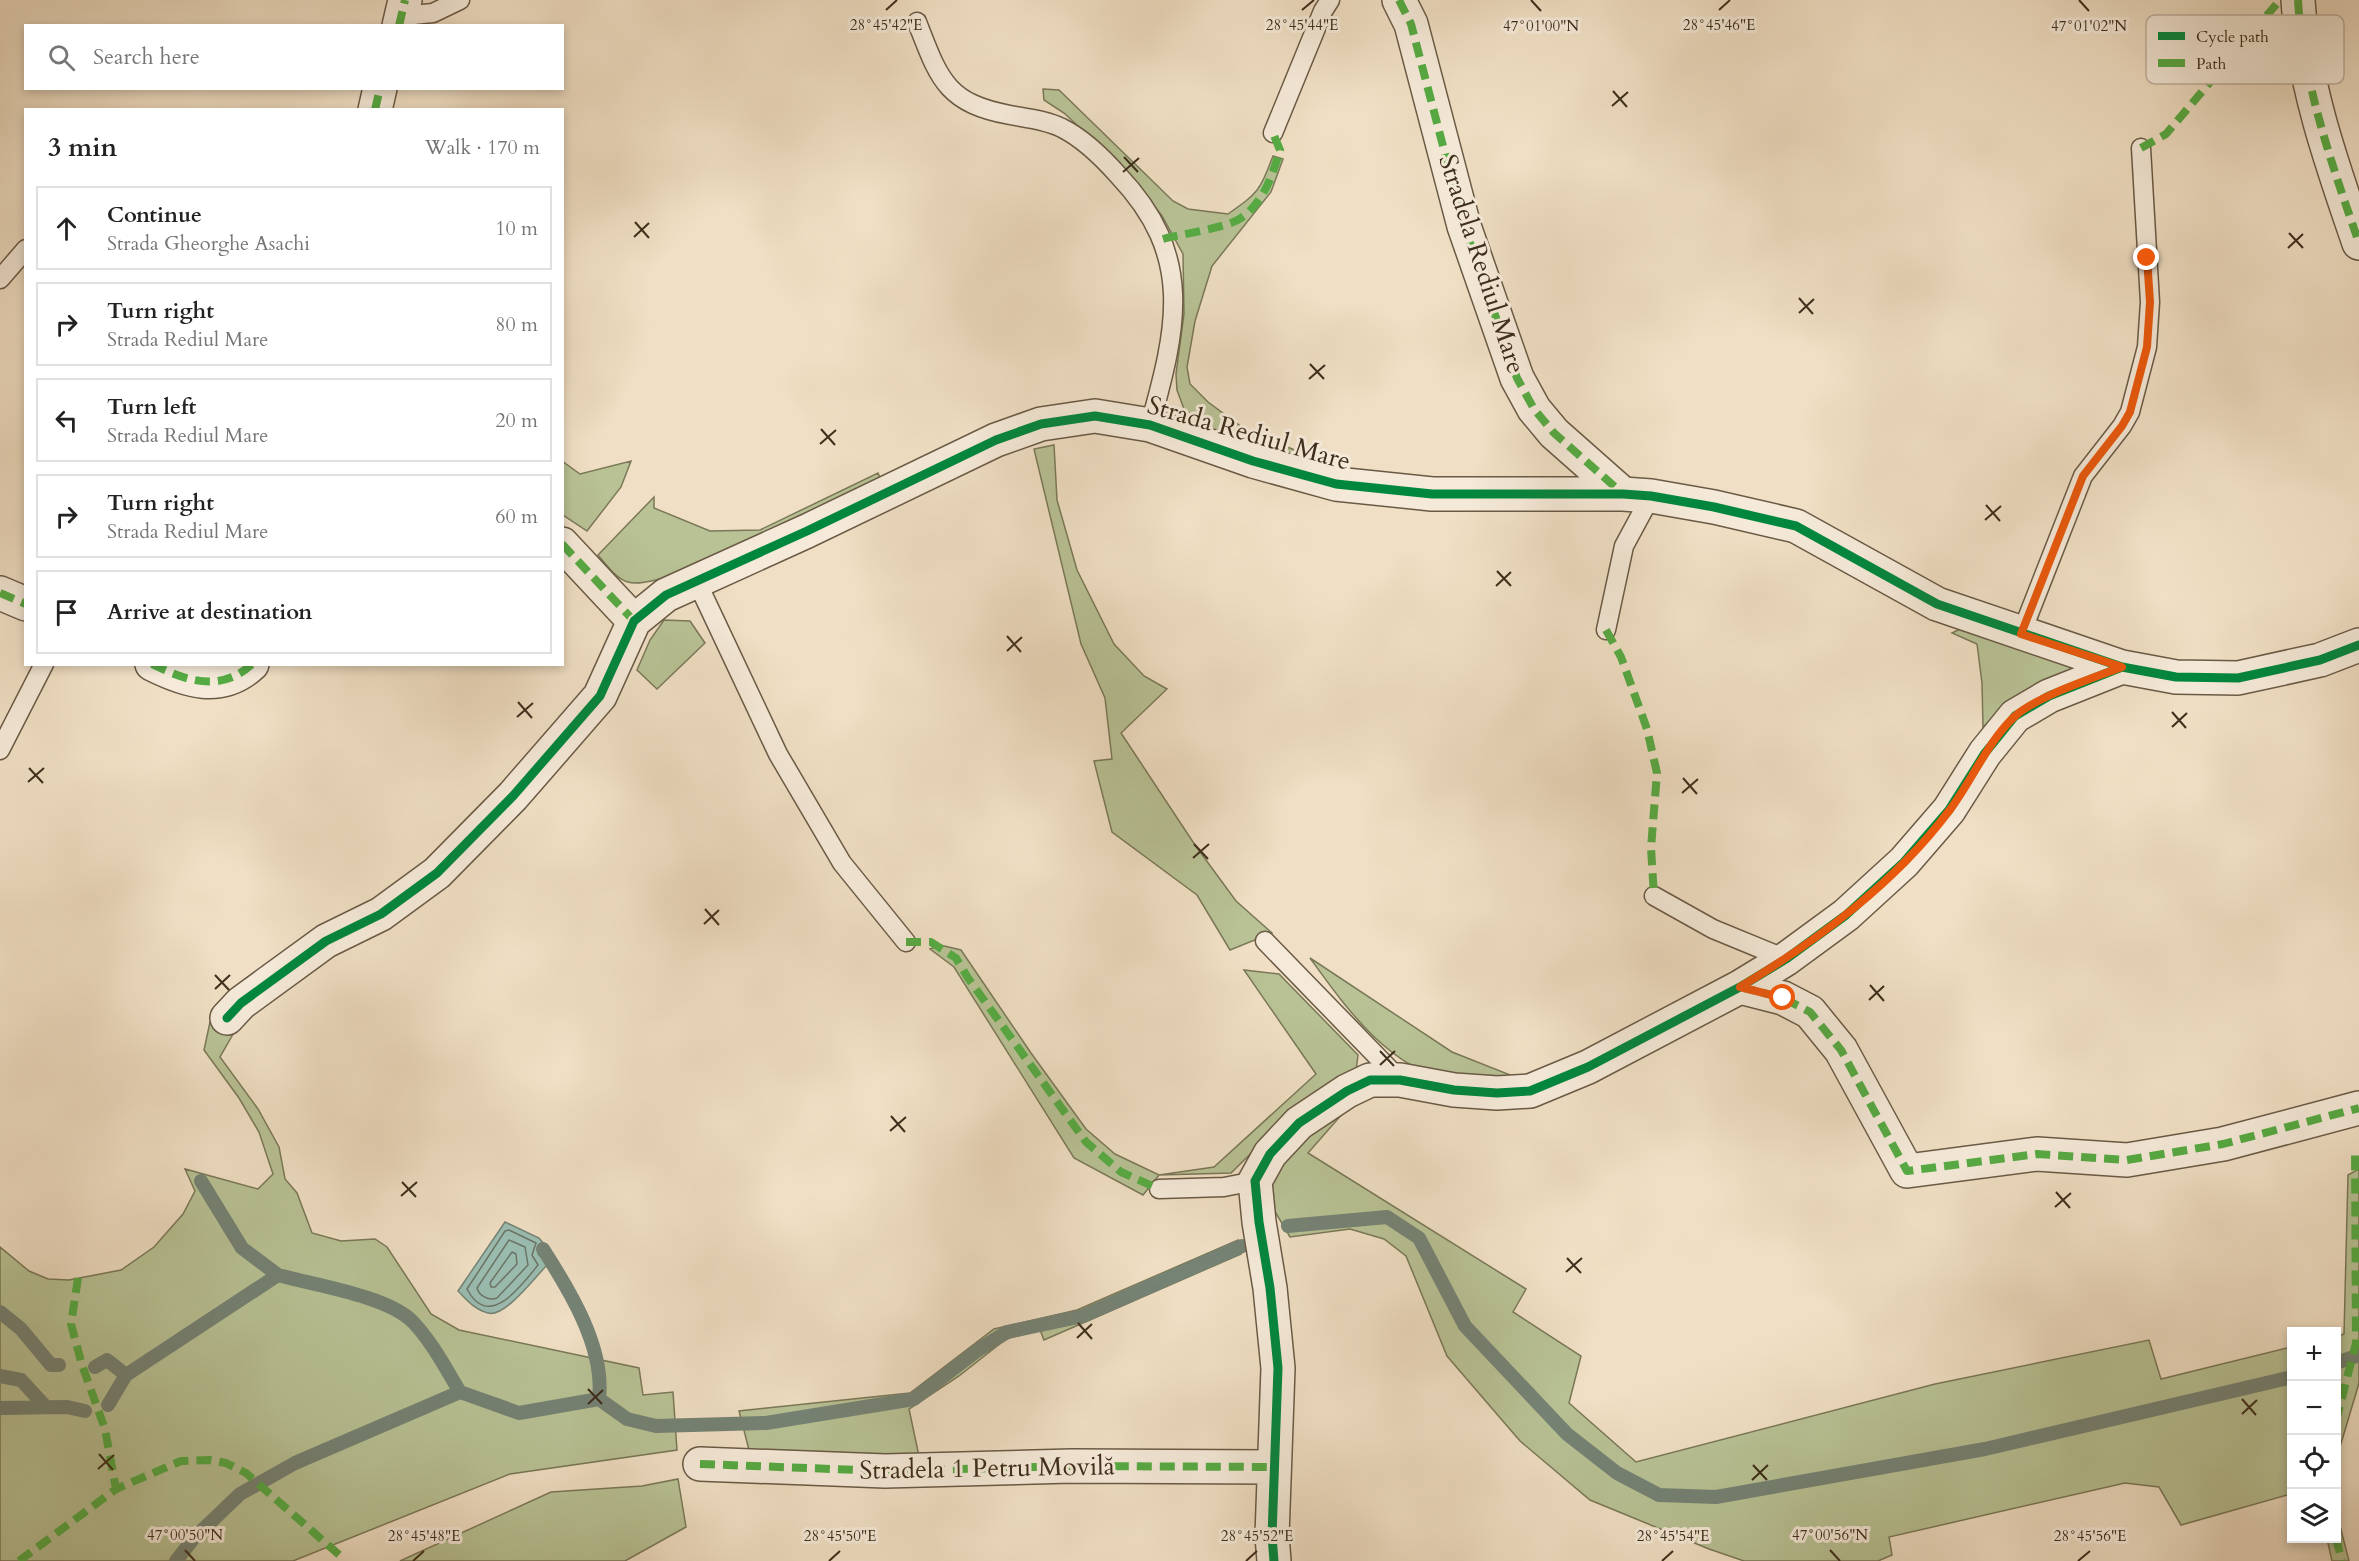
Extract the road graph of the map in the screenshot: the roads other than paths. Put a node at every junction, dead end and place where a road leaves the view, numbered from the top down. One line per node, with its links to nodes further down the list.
1 (460, 0): 5 (lane)
2 (1330, 0): 11 (lane)
3 (1399, 0): 17 (street, Stradela Rediul Mare)
4 (2298, 0): 6 (street)
5 (402, 14)
6 (2299, 15)
7 (917, 22): 16 (lane, Strada Rediul Mare)
8 (2311, 84): 13 (street)
9 (380, 90): 10 (street)
10 (375, 108)
11 (1273, 133)
12 (2141, 148): 24 (lane)
13 (2359, 243)
14 (24, 251): 15 (lane)
15 (0, 279)
16 (1150, 425): 17 (street, Strada Rediul Mare); 19 (street, Strada Rediul Mare)
17 (1637, 495): 23 (lane); 24 (street, Strada Rediul Mare)
18 (564, 546): 22 (street)
19 (696, 580): 22 (street, Strada Rediul Mare); 33 (lane)
20 (0, 593): 21 (street)
21 (24, 603)
22 (634, 621): 36 (street, Strada Rediul Mare)
23 (1606, 630)
24 (2021, 634): 29 (street, Strada Rediul Mare)
25 (2359, 645): 29 (street, Strada Rediul Mare)
26 (43, 666): 30 (lane)
27 (156, 666): 28 (street)
28 (250, 666)
29 (2122, 667): 34 (street)
30 (0, 750)
31 (1654, 896): 34 (lane)
32 (1265, 941): 37 (lane)
33 (906, 942)
34 (1786, 959): 35 (street)
35 (1740, 987): 37 (street); 38 (street)
36 (227, 1018)
37 (1400, 1080): 39 (street)
38 (2359, 1108)
39 (1255, 1181): 40 (lane); 42 (street)
40 (1159, 1189)
41 (700, 1464): 42 (street, Stradela 1 Petru Movilă)
42 (1274, 1467): 43 (street)
43 (1274, 1561)

